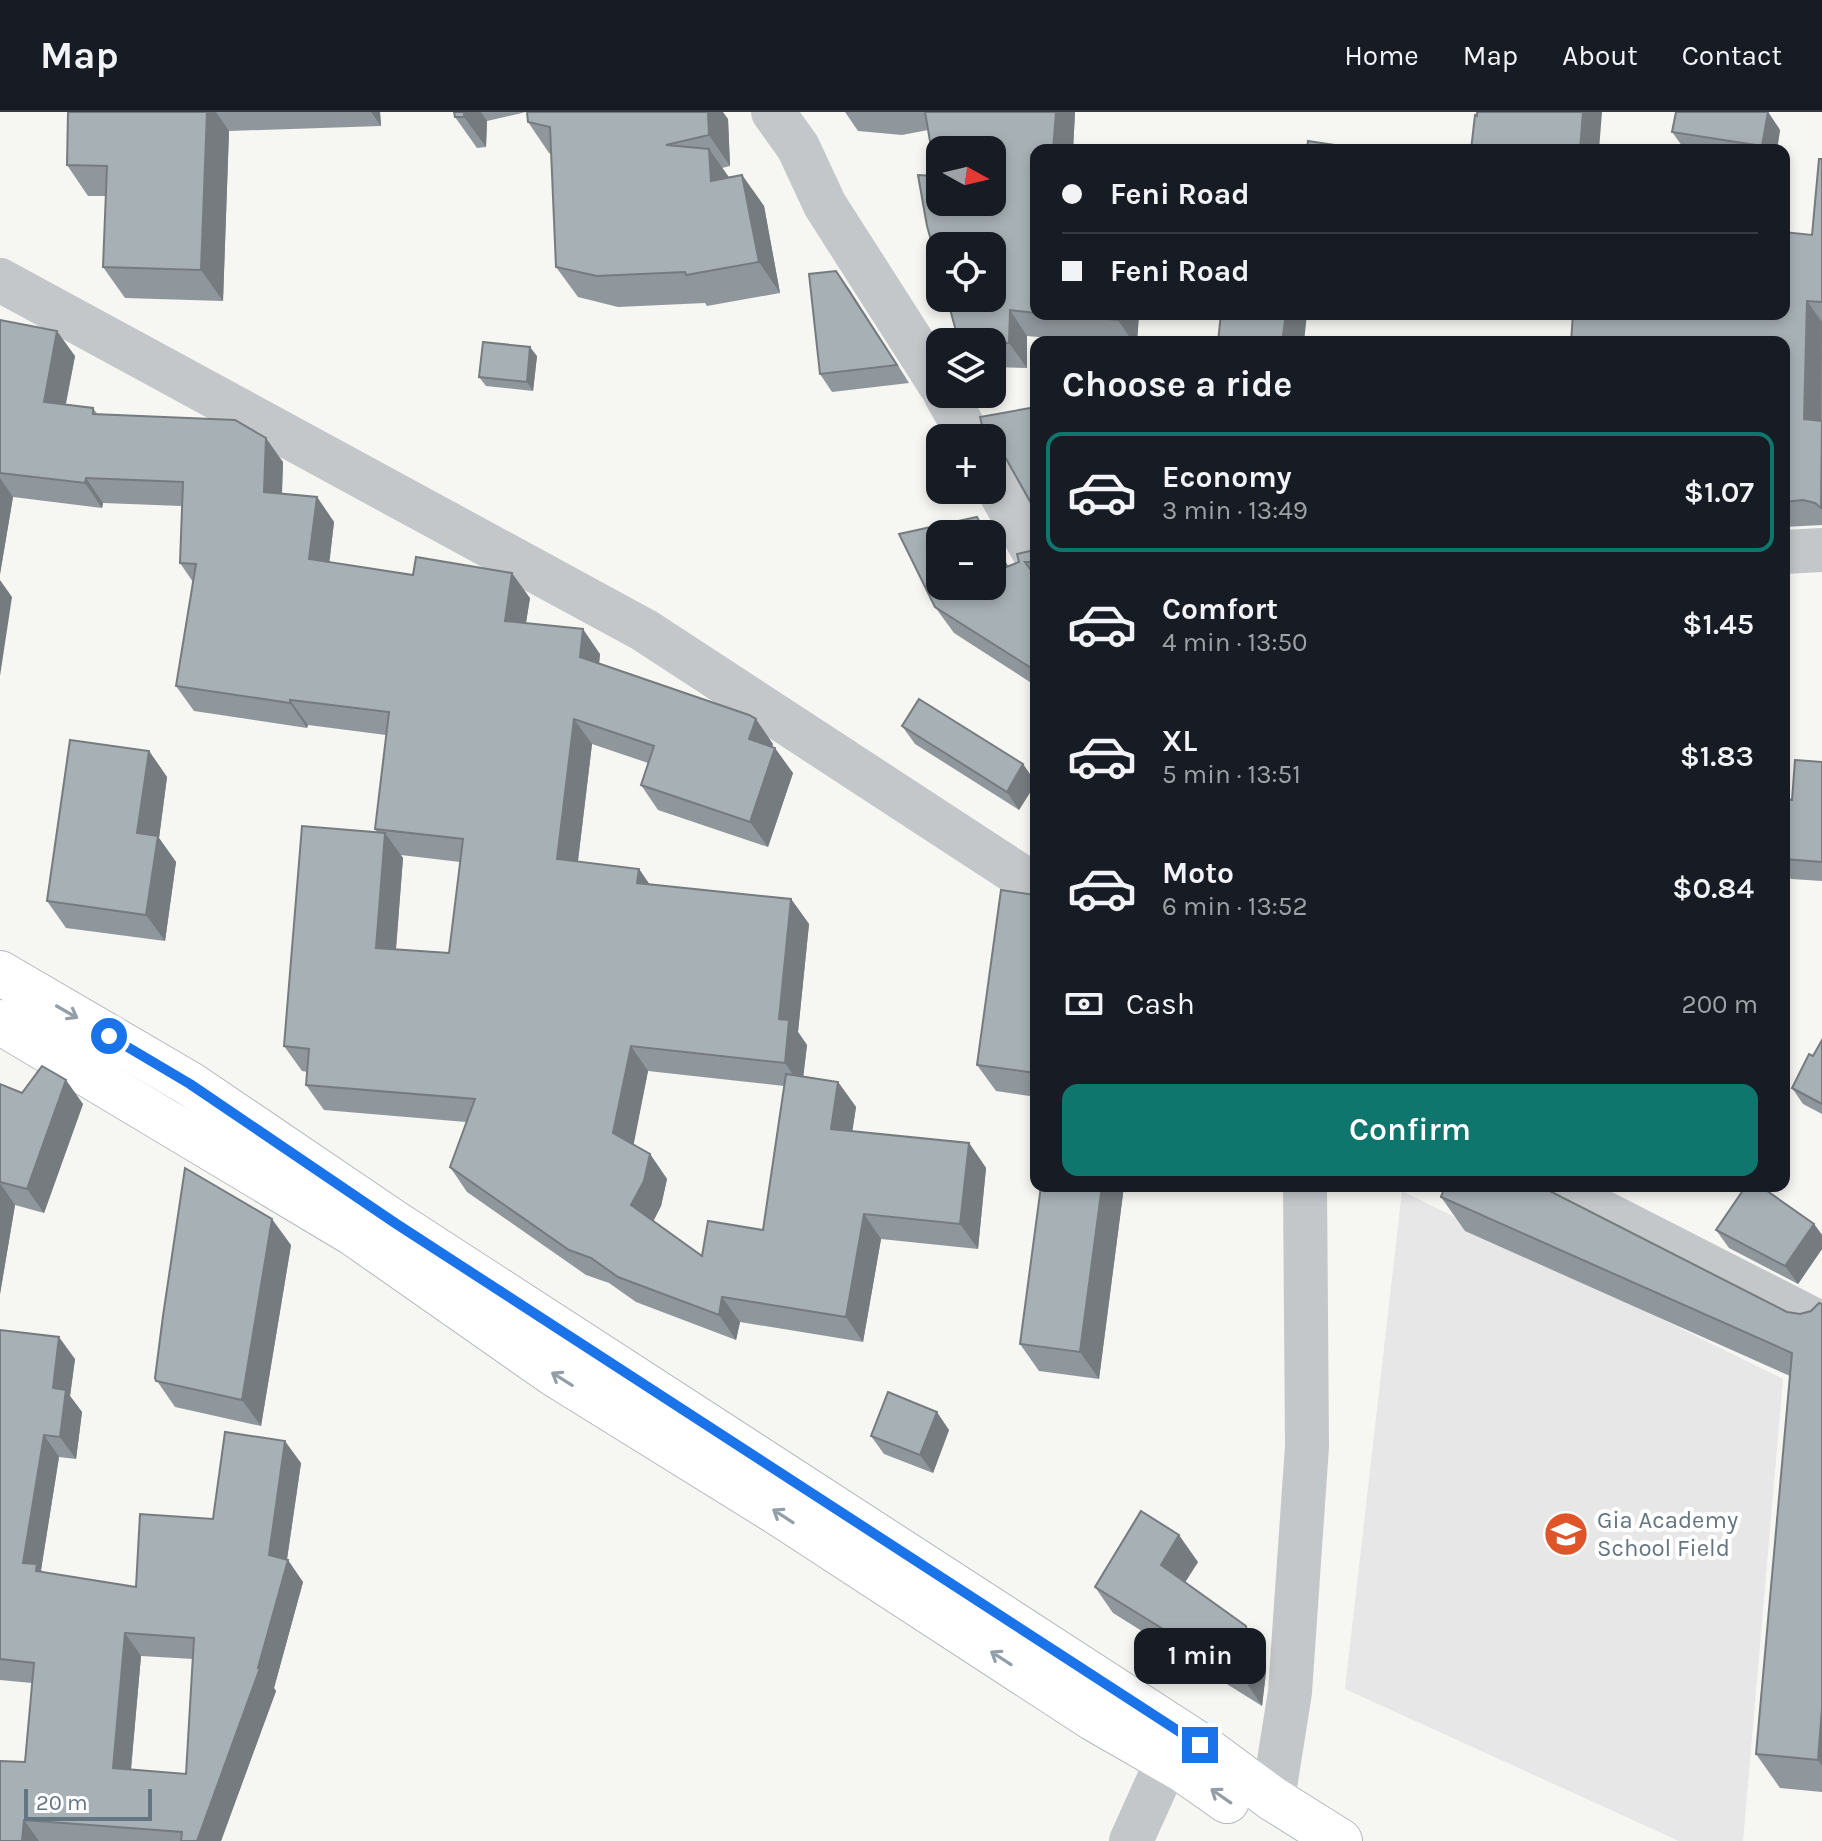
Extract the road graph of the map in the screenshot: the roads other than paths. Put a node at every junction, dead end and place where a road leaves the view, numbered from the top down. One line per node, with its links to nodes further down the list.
1 (773, 112): 3 (street)
2 (0, 280): 8 (street)
3 (926, 363)
4 (1006, 503): 5 (street)
5 (1030, 545)
6 (1822, 550): 7 (street)
7 (1790, 552)
8 (1030, 882)
9 (0, 973): 15 (main road, one-way to 15)
10 (0, 1022): 14 (main road, one-way to 10)
11 (1305, 1192): 15 (street)
12 (1564, 1192): 13 (street)
13 (1822, 1324)
14 (1167, 1761): 16 (street); 17 (main road, one-way to 14)
15 (1273, 1799): 18 (main road)
16 (1131, 1841)
17 (1285, 1841)
18 (1340, 1841)

